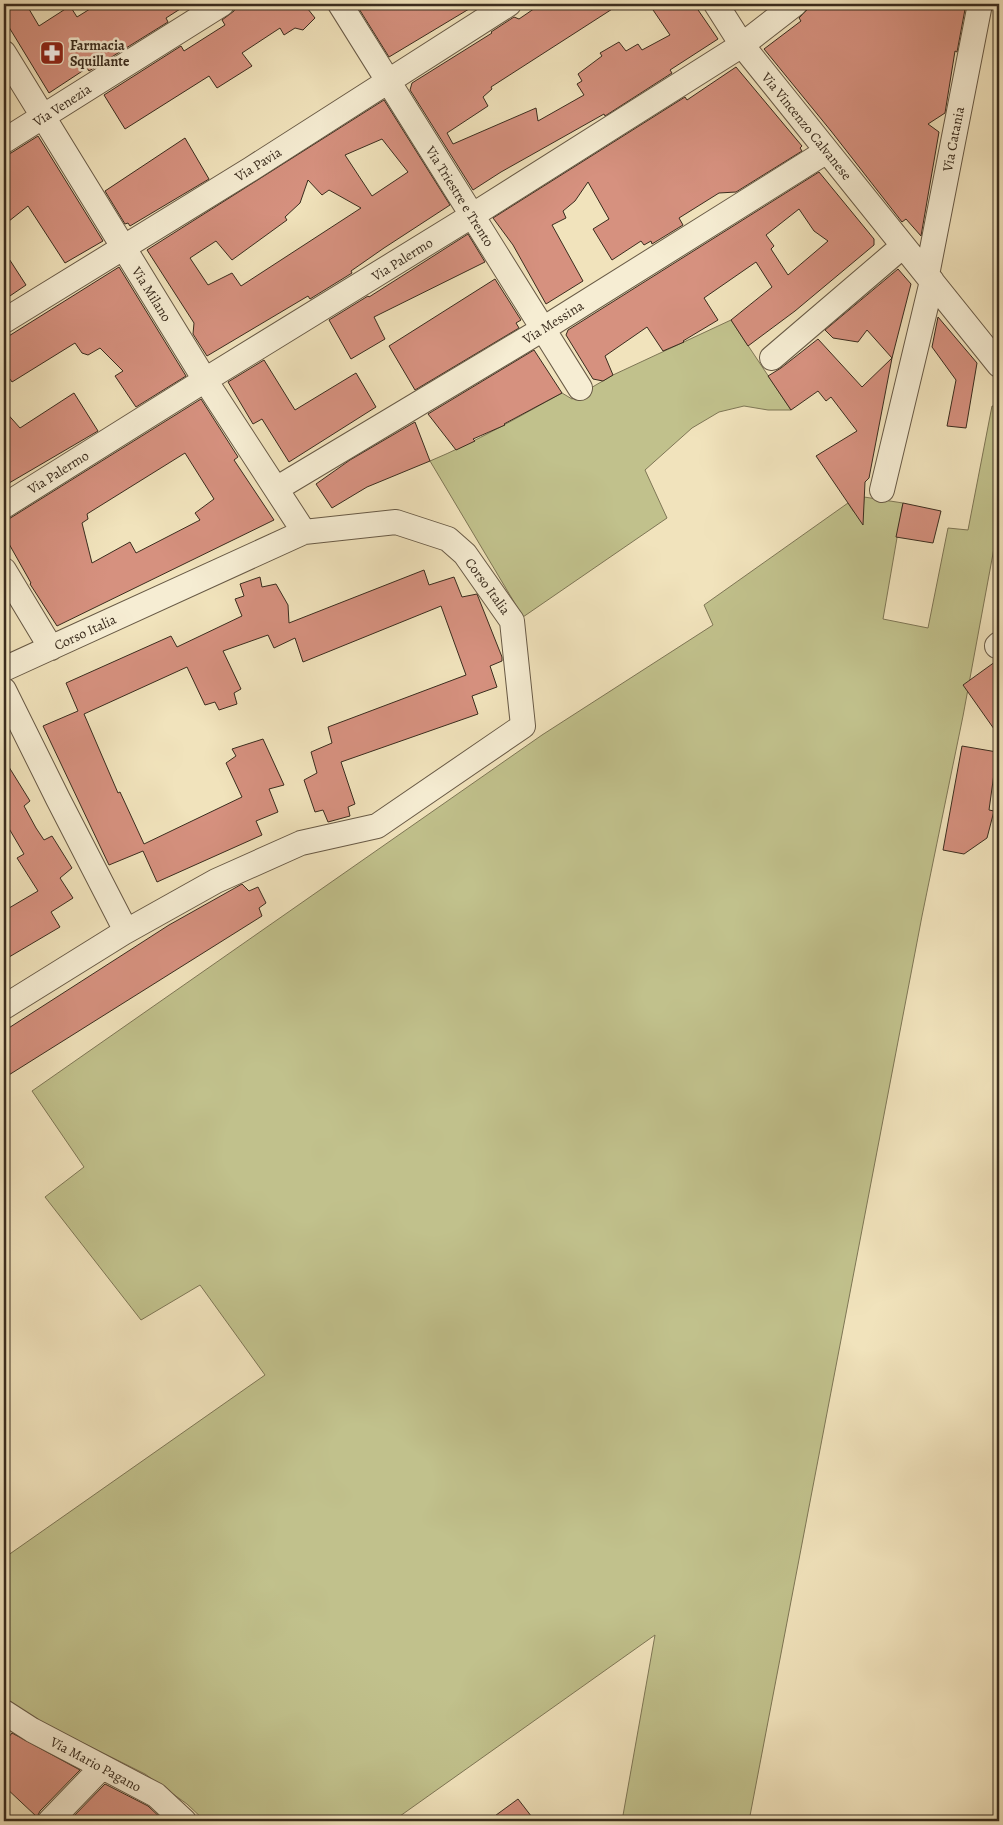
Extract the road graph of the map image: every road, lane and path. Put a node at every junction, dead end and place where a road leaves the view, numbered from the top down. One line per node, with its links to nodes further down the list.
1 (222, 4): 10 (street, Via Venezia)
2 (340, 4): 9 (street, Via Triestre e Trento)
3 (509, 4): 9 (street, Via Pavia)
4 (716, 4): 7 (street, Via Vincenzo Calvanese)
5 (795, 4): 7 (street, Via Palermo)
6 (980, 4): 16 (street, Via Catania)
7 (742, 45): 12 (street, Via Vincenzo Calvanese); 13 (street, Via Palermo)
8 (4, 52): 10 (street, Via Milano)
9 (388, 81): 13 (street, Via Triestre e Trento); 15 (street, Via Pavia)
10 (44, 117): 11 (street, Via Venezia); 15 (street, Via Milano)
11 (4, 142)
12 (827, 151): 14 (street, Via Vincenzo Calvanese); 18 (street, Via Messina)
13 (473, 215): 18 (street, Via Triestre e Trento); 21 (street, Via Palermo)
14 (903, 246): 16 (street, Via Vincenzo Calvanese); 19 (street)
15 (124, 248): 17 (street, Via Pavia); 21 (street, Via Milano)
16 (929, 278): 20 (street, Via Vincenzo Calvanese); 24 (street)
17 (4, 320)
18 (543, 329): 22 (street, Via Triestre e Trento); 23 (street, Via Messina)
19 (772, 358)
20 (999, 365)
21 (205, 380): 23 (street, Via Milano); 25 (street, Via Palermo)
22 (580, 388)
23 (276, 489): 26 (street, Via Milano)
24 (882, 490)
25 (4, 506)
26 (304, 532): 28 (street, Corso Italia); 31 (street, Corso Italia)
27 (4, 570): 28 (street)
28 (51, 648): 29 (street, Corso Italia)
29 (4, 669)
30 (4, 690): 31 (street)
31 (126, 931): 32 (street, Corso Italia)
32 (4, 1008)
33 (4, 1712): 34 (street, Via Mario Pagano)
34 (102, 1767): 35 (street); 36 (street, Via Mario Pagano)
35 (50, 1821)
36 (184, 1821)

